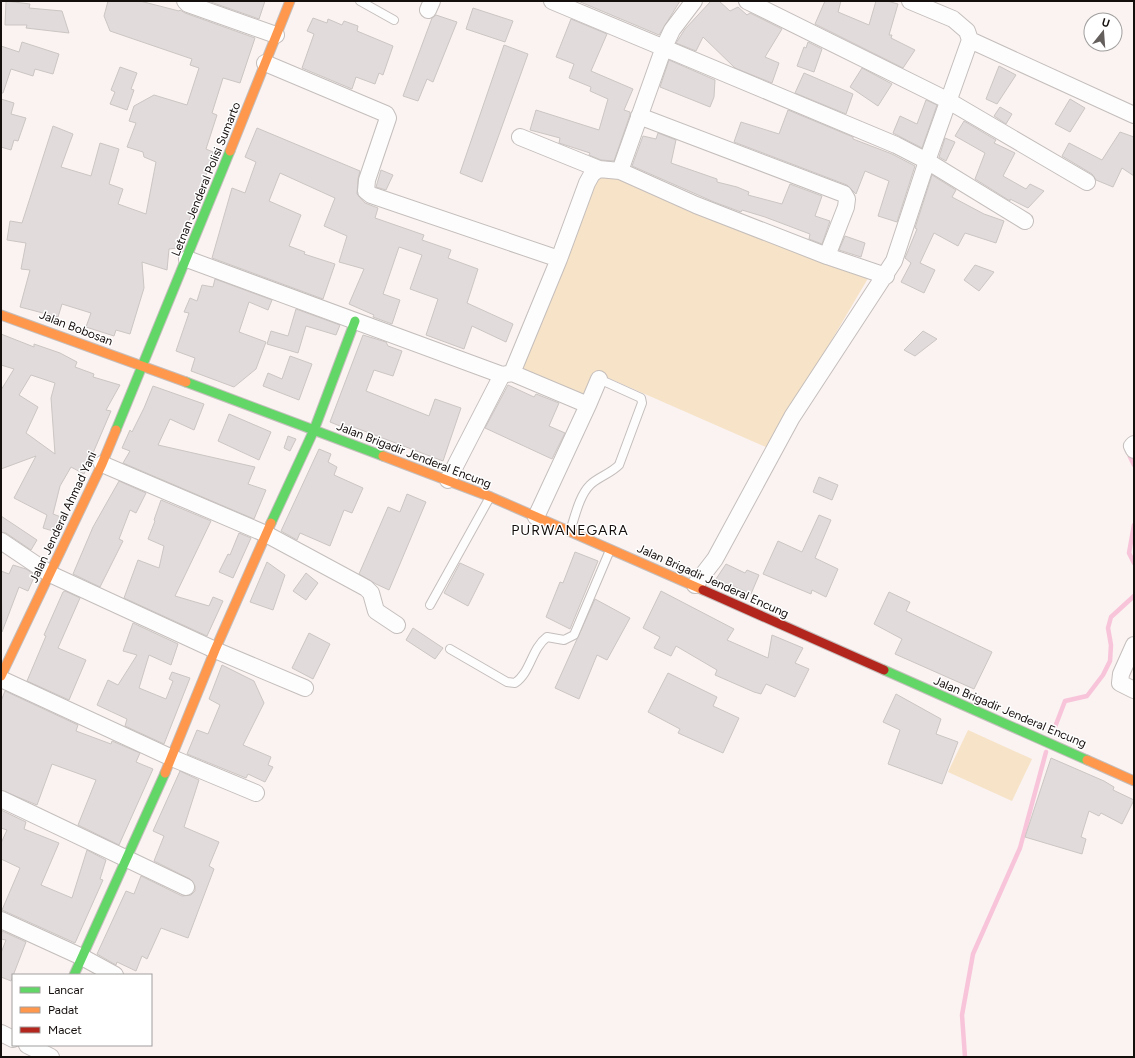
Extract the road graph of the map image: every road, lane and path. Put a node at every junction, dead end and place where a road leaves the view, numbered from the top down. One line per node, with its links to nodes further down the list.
1 (184, 1): 9 (street)
2 (290, 1): 9 (street, Letnan Jenderal Polisi Sumarto)
3 (360, 1): 8 (lane)
4 (552, 1): 11 (street)
5 (694, 1): 11 (street)
6 (747, 1): 13 (street)
7 (910, 1): 10 (street)
8 (394, 20)
9 (276, 35): 12 (street, Letnan Jenderal Polisi Sumarto)
10 (970, 40): 13 (street); 14 (street)
11 (664, 47): 15 (street); 17 (street)
12 (265, 63): 23 (street, Letnan Jenderal Polisi Sumarto); 24 (street)
13 (947, 100): 17 (street); 20 (street)
14 (1134, 115)
15 (639, 116): 19 (street); 22 (street)
16 (520, 137): 18 (street)
17 (926, 161): 21 (street); 25 (street)
18 (599, 169): 19 (street); 24 (street)
19 (620, 171): 22 (street)
20 (1087, 182)
21 (1025, 221)
22 (827, 256): 25 (street)
23 (187, 259): 27 (street); 28 (street, Letnan Jenderal Polisi Sumarto)
24 (559, 259): 29 (street)
25 (886, 276): 44 (street)
26 (1, 315): 28 (street, Jalan Bobosan)
27 (355, 321): 29 (street); 32 (street)
28 (143, 366): 32 (street, Jalan Brigadir Jenderal Encung); 35 (street, Jalan Jenderal Ahmad Yani)
29 (507, 374): 31 (street); 36 (street)
30 (599, 379): 31 (street); 39 (lane)
31 (588, 405): 38 (street)
32 (314, 430): 36 (street, Jalan Brigadir Jenderal Encung); 40 (street)
33 (1134, 444): 34 (street)
34 (1134, 450)
35 (102, 464): 40 (street); 43 (street, Jalan Jenderal Ahmad Yani)
36 (448, 480): 37 (street, Jalan Brigadir Jenderal Encung)
37 (490, 497): 38 (street, Jalan Brigadir Jenderal Encung); 45 (lane)
38 (536, 517): 39 (street, Jalan Brigadir Jenderal Encung)
39 (570, 532): 42 (street, Jalan Brigadir Jenderal Encung)
40 (266, 534): 46 (street); 49 (street)
41 (1, 541): 43 (street)
42 (610, 549): 44 (street, Jalan Brigadir Jenderal Encung); 48 (lane)
43 (50, 574): 49 (street); 50 (street, Jalan Jenderal Ahmad Yani)
44 (695, 585): 55 (street, Jalan Brigadir Jenderal Encung)
45 (430, 605)
46 (397, 625)
47 (1134, 645): 53 (street)
48 (450, 649)
49 (215, 650): 52 (street); 54 (street)
50 (4, 660): 51 (street, Jalan Jenderal Ahmad Yani)
51 (1, 678): 54 (street)
52 (305, 688)
53 (1134, 690)
54 (172, 758): 56 (street); 58 (street)
55 (1134, 780)
56 (256, 792)
57 (1, 799): 58 (street)
58 (127, 860): 59 (street); 61 (street)
59 (186, 887)
60 (1, 920): 61 (street)
61 (82, 957): 62 (street); 63 (street)
62 (74, 974)
63 (113, 974)
64 (1, 1033): 65 (street)
65 (12, 1038)

